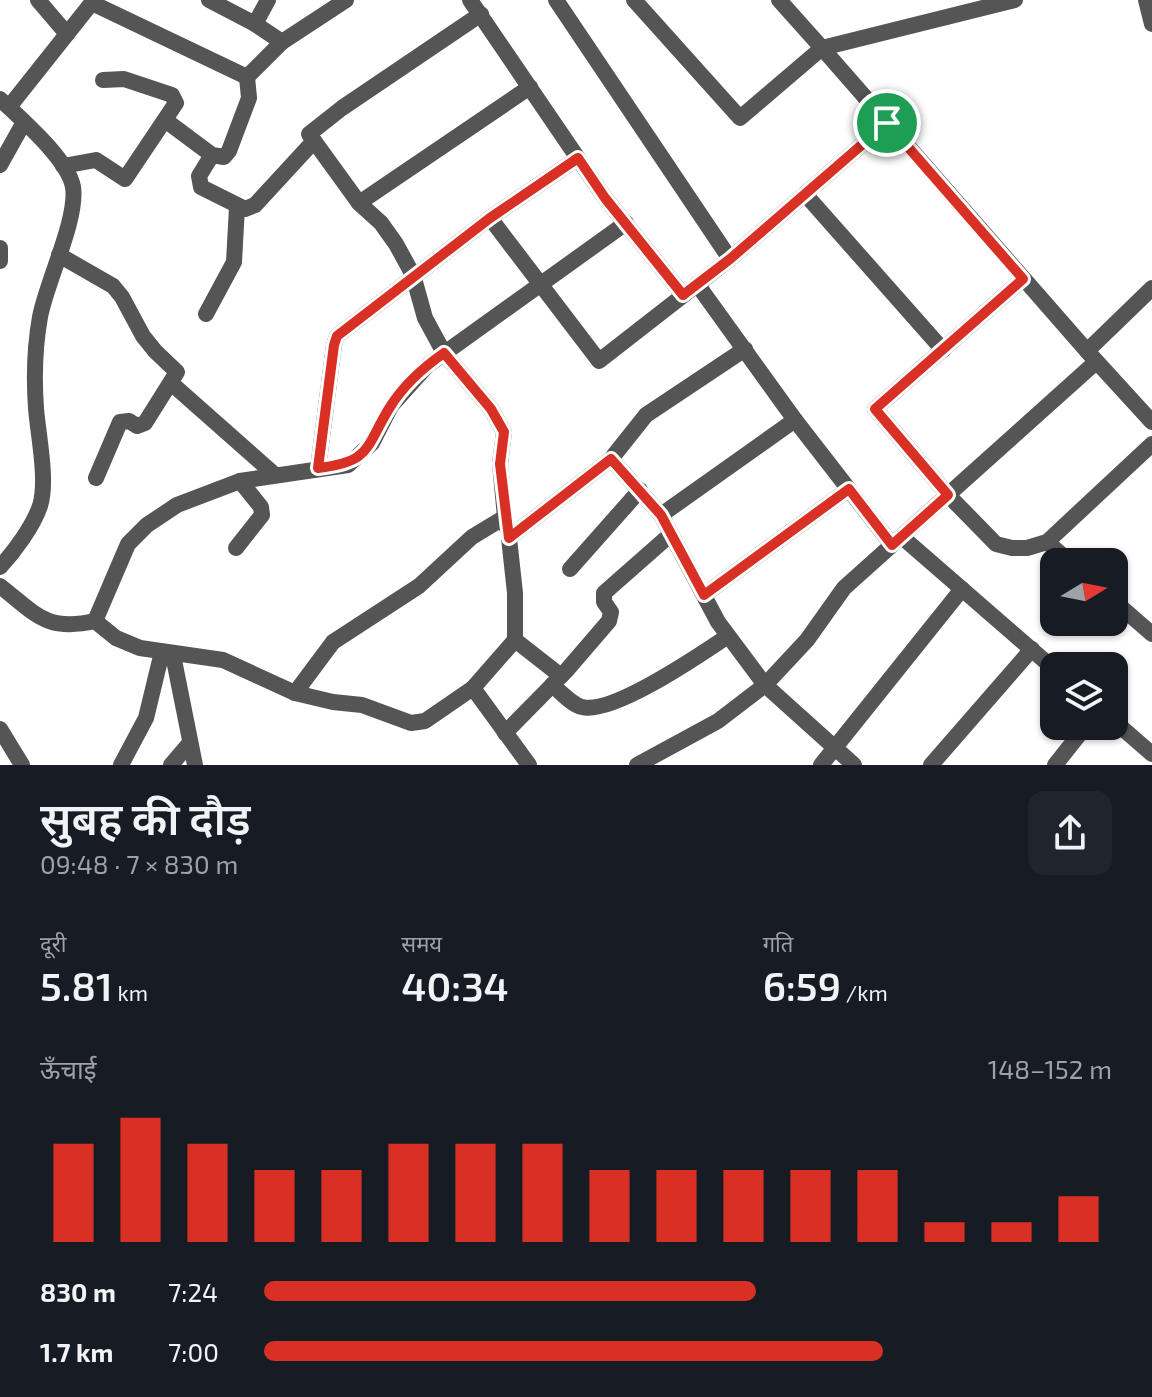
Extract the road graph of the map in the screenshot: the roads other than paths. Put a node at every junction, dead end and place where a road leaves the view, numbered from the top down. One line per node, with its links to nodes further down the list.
1 (38, 0): 16 (street)
2 (209, 0): 14 (street)
3 (268, 0): 14 (street)
4 (346, 0): 17 (street)
5 (470, 0): 13 (street)
6 (556, 0): 38 (street)
7 (634, 0): 18 (street)
8 (779, 0): 18 (street)
9 (1015, 0): 12 (street)
10 (1146, 0): 15 (street)
11 (93, 1): 16 (street); 19 (street)
12 (955, 7): 18 (street)
13 (481, 14): 21 (street); 26 (street)
14 (255, 24): 17 (street)
15 (1152, 24)
16 (67, 34): 22 (street)
17 (282, 42): 19 (street)
18 (822, 48): 25 (street)
19 (247, 77): 27 (street)
20 (103, 80): 23 (street)
21 (530, 87): 28 (street); 32 (street)
22 (4, 103): 24 (street)
23 (165, 120): 27 (street); 30 (street)
24 (24, 122): 29 (street); 30 (street)
25 (887, 123): 31 (street); 41 (street)
26 (314, 141): 32 (street); 33 (street)
27 (212, 155): 33 (street)
28 (578, 158): 34 (street); 35 (street)
29 (0, 165)
30 (63, 166): 37 (street)
31 (805, 194): 38 (street); 48 (street)
32 (359, 203): 40 (street)
33 (237, 207): 46 (street)
34 (490, 218): 40 (street); 42 (street)
35 (626, 223): 42 (street); 45 (street)
36 (0, 248): 39 (street)
37 (59, 255): 51 (street); 71 (street)
38 (730, 259): 43 (street)
39 (0, 261)
40 (413, 275): 49 (street); 56 (street)
41 (1023, 279): 48 (street); 50 (street)
42 (540, 284): 45 (street); 49 (street)
43 (697, 284): 45 (street); 47 (street)
44 (1152, 288): 50 (street)
45 (683, 295)
46 (206, 314)
47 (745, 349): 52 (street); 55 (street)
48 (943, 350): 62 (street)
49 (444, 353): 56 (street); 64 (street)
50 (1092, 356): 53 (street); 62 (street)
51 (171, 383): 57 (street); 58 (street)
52 (795, 420): 60 (street); 63 (street)
53 (1152, 422)
54 (1152, 444): 68 (street)
55 (611, 459): 61 (street); 66 (street)
56 (318, 468): 57 (street)
57 (275, 475): 59 (street)
58 (96, 478)
59 (240, 481): 69 (street); 77 (street)
60 (849, 489): 67 (street); 75 (street)
61 (640, 490): 63 (street); 72 (street)
62 (948, 495): 67 (street); 68 (street)
63 (661, 515): 65 (street)
64 (505, 517): 66 (street); 87 (street)
65 (671, 534): 75 (street); 84 (street)
66 (509, 538): 80 (street)
67 (897, 541): 74 (street); 85 (street)
68 (1047, 542): 70 (street)
69 (236, 548)
70 (1054, 548)
71 (0, 567)
72 (570, 569)
73 (0, 586): 77 (street)
74 (962, 589): 81 (street); 93 (street)
75 (704, 595): 79 (street)
76 (1128, 613): 78 (street)
77 (95, 621): 82 (street)
78 (1151, 632)
79 (728, 636): 84 (street); 85 (street)
80 (515, 640): 84 (street); 86 (street)
81 (1032, 649): 83 (street); 103 (street)
82 (167, 654): 87 (street); 92 (street); 96 (street)
83 (1040, 656)
84 (557, 680): 89 (street)
85 (765, 685): 93 (street); 100 (street)
86 (473, 688): 87 (street); 89 (street)
87 (295, 693)
88 (0, 729): 95 (street)
89 (505, 733): 99 (street)
90 (1128, 733): 94 (street)
91 (1075, 740): 104 (street)
92 (189, 744): 97 (street); 98 (street)
93 (835, 749): 101 (street); 102 (street)
94 (1152, 754)
95 (22, 765)
96 (121, 765)
97 (171, 765)
98 (195, 765)
99 (529, 765)
100 (637, 765)
101 (821, 765)
102 (854, 765)
103 (931, 765)
104 (1055, 765)

